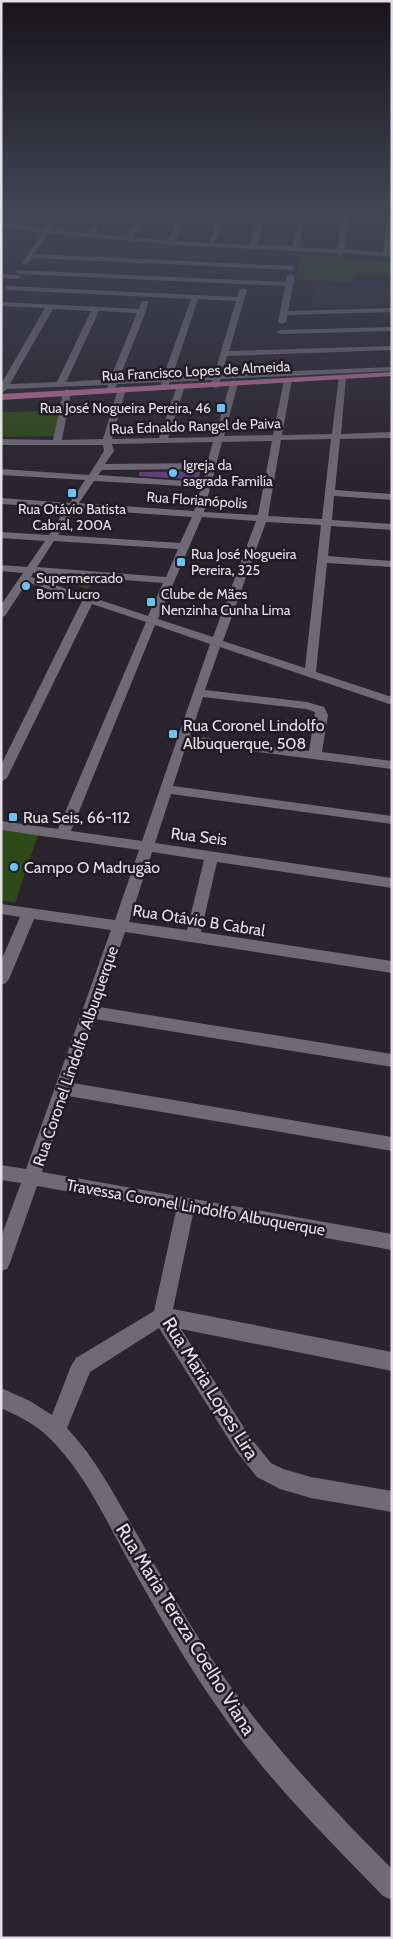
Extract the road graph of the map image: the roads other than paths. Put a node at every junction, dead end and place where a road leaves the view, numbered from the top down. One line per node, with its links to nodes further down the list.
1 (25, 305): 6 (street)
2 (144, 305): 9 (street)
3 (192, 305): 21 (street)
4 (238, 305): 14 (street)
5 (285, 305): 10 (street)
6 (50, 307): 7 (street); 26 (street)
7 (96, 309): 9 (street); 20 (street)
8 (392, 310): 10 (street)
9 (142, 311): 23 (street)
10 (284, 314): 12 (street)
11 (392, 329): 12 (street)
12 (278, 342): 13 (street); 14 (street)
13 (392, 348)
14 (224, 354): 18 (street)
15 (392, 369): 18 (street)
16 (392, 374): 17 (main road, Rua Francisco Lopes de Almeida)
17 (342, 377): 19 (main road, Rua Francisco Lopes de Almeida); 29 (street)
18 (217, 380): 21 (street); 22 (main road, Rua Francisco Lopes de Almeida); 24 (main road, Rua Francisco Lopes de Almeida)
19 (288, 380): 22 (main road, Rua Francisco Lopes de Almeida); 30 (street, Rua Coronel Lindolfo Albuquerque)
20 (61, 383): 23 (street); 26 (street)
21 (165, 383): 23 (street); 24 (main road, Rua Francisco Lopes de Almeida); 25 (main road, Rua Francisco Lopes de Almeida)
22 (234, 383): 31 (street)
23 (112, 385): 25 (main road, Rua Francisco Lopes de Almeida); 27 (main road, Rua Francisco Lopes de Almeida)
24 (181, 386): 32 (street)
25 (122, 389): 34 (street)
26 (2, 391): 27 (main road, Rua Francisco Lopes de Almeida)
27 (67, 392): 35 (street)
28 (392, 435): 29 (street, Rua Ednaldo Rangel de Paiva)
29 (336, 436): 30 (street, Rua Ednaldo Rangel de Paiva); 41 (street)
30 (278, 438): 31 (street, Rua Ednaldo Rangel de Paiva); 46 (street, Rua Coronel Lindolfo Albuquerque)
31 (219, 440): 32 (street, Rua Ednaldo Rangel de Paiva); 36 (street)
32 (162, 441): 34 (street, Rua Ednaldo Rangel de Paiva)
33 (1, 442): 35 (street, Rua Ednaldo Rangel de Paiva)
34 (107, 442): 35 (street, Rua Ednaldo Rangel de Paiva); 37 (street)
35 (57, 444)
36 (212, 466): 37 (street); 40 (street)
37 (100, 467): 39 (street)
38 (1, 472): 39 (street)
39 (93, 477): 40 (street); 44 (street)
40 (207, 485): 45 (street)
41 (330, 493): 42 (street); 47 (street)
42 (392, 497)
43 (1, 502): 44 (street, Rua Florianópolis)
44 (73, 506): 45 (street, Rua Florianópolis); 50 (street)
45 (198, 514): 46 (street, Rua Florianópolis); 51 (street)
46 (262, 518): 47 (street, Rua Florianópolis); 60 (street, Rua Coronel Lindolfo Albuquerque)
47 (326, 522): 48 (street, Rua Florianópolis); 52 (street)
48 (392, 527)
49 (1, 535): 50 (street)
50 (51, 538): 51 (street); 55 (street)
51 (185, 546): 56 (street)
52 (321, 559): 53 (street); 61 (street)
53 (392, 564)
54 (1, 568): 55 (street)
55 (28, 574): 56 (street); 57 (street); 58 (street)
56 (170, 580): 59 (street)
57 (88, 598): 59 (street); 67 (street)
58 (1, 614)
59 (152, 620): 60 (street); 71 (street)
60 (218, 642): 61 (street); 62 (street, Rua Coronel Lindolfo Albuquerque)
61 (310, 674): 63 (street)
62 (198, 693): 64 (street, Rua Coronel Lindolfo Albuquerque); 65 (street)
63 (392, 701)
64 (183, 739): 65 (street); 68 (street, Rua Coronel Lindolfo Albuquerque)
65 (315, 755): 66 (street)
66 (392, 765)
67 (1, 778)
68 (165, 789): 69 (street); 72 (street, Rua Coronel Lindolfo Albuquerque)
69 (392, 820)
70 (1, 826): 71 (street, Rua Seis)
71 (63, 834): 72 (street, Rua Seis)
72 (147, 848): 73 (street, Rua Seis); 77 (street, Rua Coronel Lindolfo Albuquerque)
73 (212, 855): 74 (street, Rua Seis); 78 (street)
74 (392, 882)
75 (1, 909): 76 (street, Rua Otávio B Cabral)
76 (29, 913): 77 (street, Rua Otávio B Cabral); 80 (street)
77 (120, 926): 78 (street, Rua Otávio B Cabral); 81 (street, Rua Coronel Lindolfo Albuquerque)
78 (193, 936): 79 (street, Rua Otávio B Cabral)
79 (392, 967)
80 (1, 979)
81 (90, 1012): 82 (street); 83 (street, Rua Coronel Lindolfo Albuquerque)
82 (392, 1061)
83 (63, 1088): 84 (street); 86 (street, Rua Coronel Lindolfo Albuquerque)
84 (392, 1144)
85 (1, 1172): 86 (street, Travessa Coronel Lindolfo Albuquerque)
86 (32, 1178): 87 (street, Travessa Coronel Lindolfo Albuquerque); 89 (street, Rua Coronel Lindolfo Albuquerque)
87 (186, 1205): 88 (street, Travessa Coronel Lindolfo Albuquerque); 90 (street, Rua Maria Lopes Lira)
88 (392, 1242)
89 (1, 1263)
90 (162, 1316): 91 (street); 93 (street); 94 (street, Rua Maria Lopes Lira)
91 (392, 1362)
92 (1, 1398): 93 (street, Rua Maria Tereza Coelho Viana)
93 (56, 1431): 95 (street, Rua Maria Tereza Coelho Viana)
94 (392, 1502)
95 (392, 1887)

